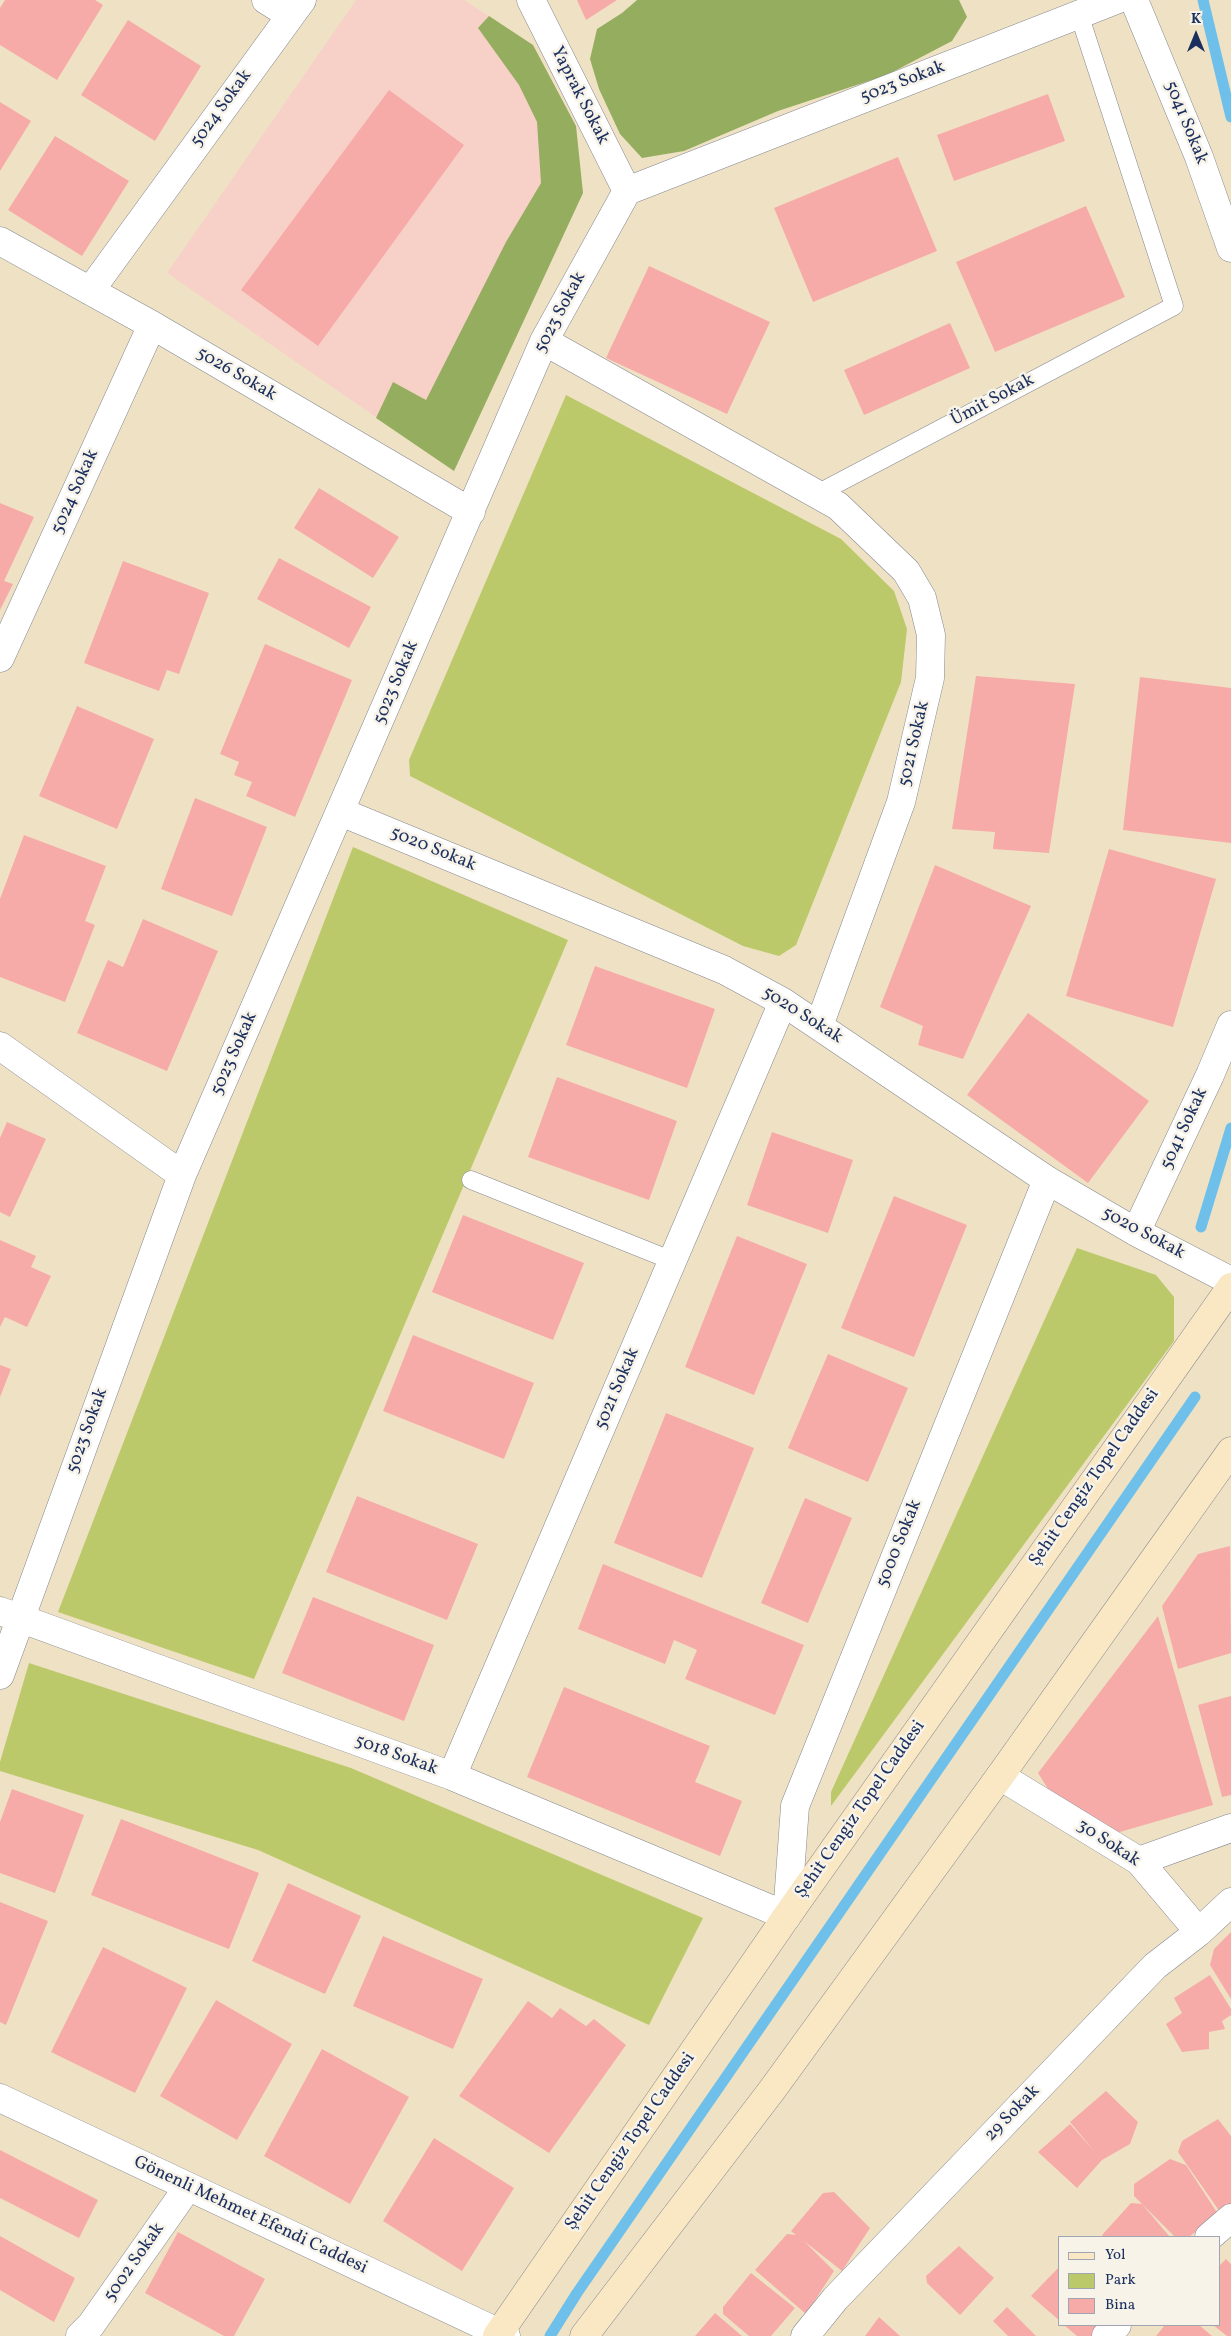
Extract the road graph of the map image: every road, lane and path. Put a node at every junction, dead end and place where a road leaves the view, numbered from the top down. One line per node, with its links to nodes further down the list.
1 (266, 0): 5 (street)
2 (531, 0): 7 (street, Yaprak Sokak)
3 (1116, 0): 6 (street, 5023 Sokak)
4 (1134, 0): 9 (street, 5041 Sokak)
5 (296, 8): 10 (street, 5024 Sokak)
6 (1079, 14): 7 (street, 5023 Sokak); 13 (lane, Ümit Sokak)
7 (627, 191): 12 (street, 5023 Sokak)
8 (0, 241): 10 (street, 5026 Sokak)
9 (1231, 248)
10 (90, 291): 11 (street, 5026 Sokak)
11 (152, 325): 14 (street, 5026 Sokak); 15 (street, 5024 Sokak)
12 (544, 341): 13 (street); 14 (street, 5023 Sokak)
13 (817, 494): 19 (street, 5021 Sokak)
14 (471, 512): 16 (street, 5023 Sokak)
15 (0, 658)
16 (341, 812): 17 (street, 5020 Sokak); 21 (street, 5023 Sokak)
17 (783, 1002): 19 (street, 5020 Sokak); 25 (street, 5021 Sokak)
18 (1231, 1025): 24 (street, 5041 Sokak)
19 (819, 1026): 23 (street, 5020 Sokak)
20 (0, 1046): 21 (street)
21 (182, 1175): 30 (street, 5023 Sokak)
22 (471, 1180): 25 (lane)
23 (1047, 1180): 24 (street, 5020 Sokak); 37 (street, 5000 Sokak)
24 (1136, 1232): 26 (street, 5020 Sokak)
25 (673, 1261): 32 (street, 5021 Sokak)
26 (1231, 1281)
27 (1231, 1287): 37 (main road, Şehit Cengiz Topel Caddesi)
28 (1231, 1451): 29 (main road)
29 (1222, 1472): 33 (main road)
30 (10, 1615): 31 (street, 5023 Sokak); 32 (street, 5018 Sokak)
31 (0, 1675)
32 (452, 1776): 37 (street, 5018 Sokak)
33 (1000, 1776): 35 (street, 30 Sokak); 46 (main road)
34 (1231, 1828): 35 (street)
35 (1139, 1861): 38 (street, 30 Sokak)
36 (1231, 1902): 38 (street, 29 Sokak)
37 (787, 1916): 44 (main road, Şehit Cengiz Topel Caddesi)
38 (1199, 1932): 47 (street, 29 Sokak)
39 (0, 2098): 40 (street, Gönenli Mehmet Efendi Caddesi)
40 (188, 2187): 44 (street, Gönenli Mehmet Efendi Caddesi); 45 (street, 5002 Sokak)
41 (1231, 2218): 42 (street)
42 (1210, 2236)
43 (1116, 2326): 48 (street)
44 (501, 2335)
45 (80, 2336)
46 (584, 2336)
47 (805, 2336)
48 (1106, 2336)

